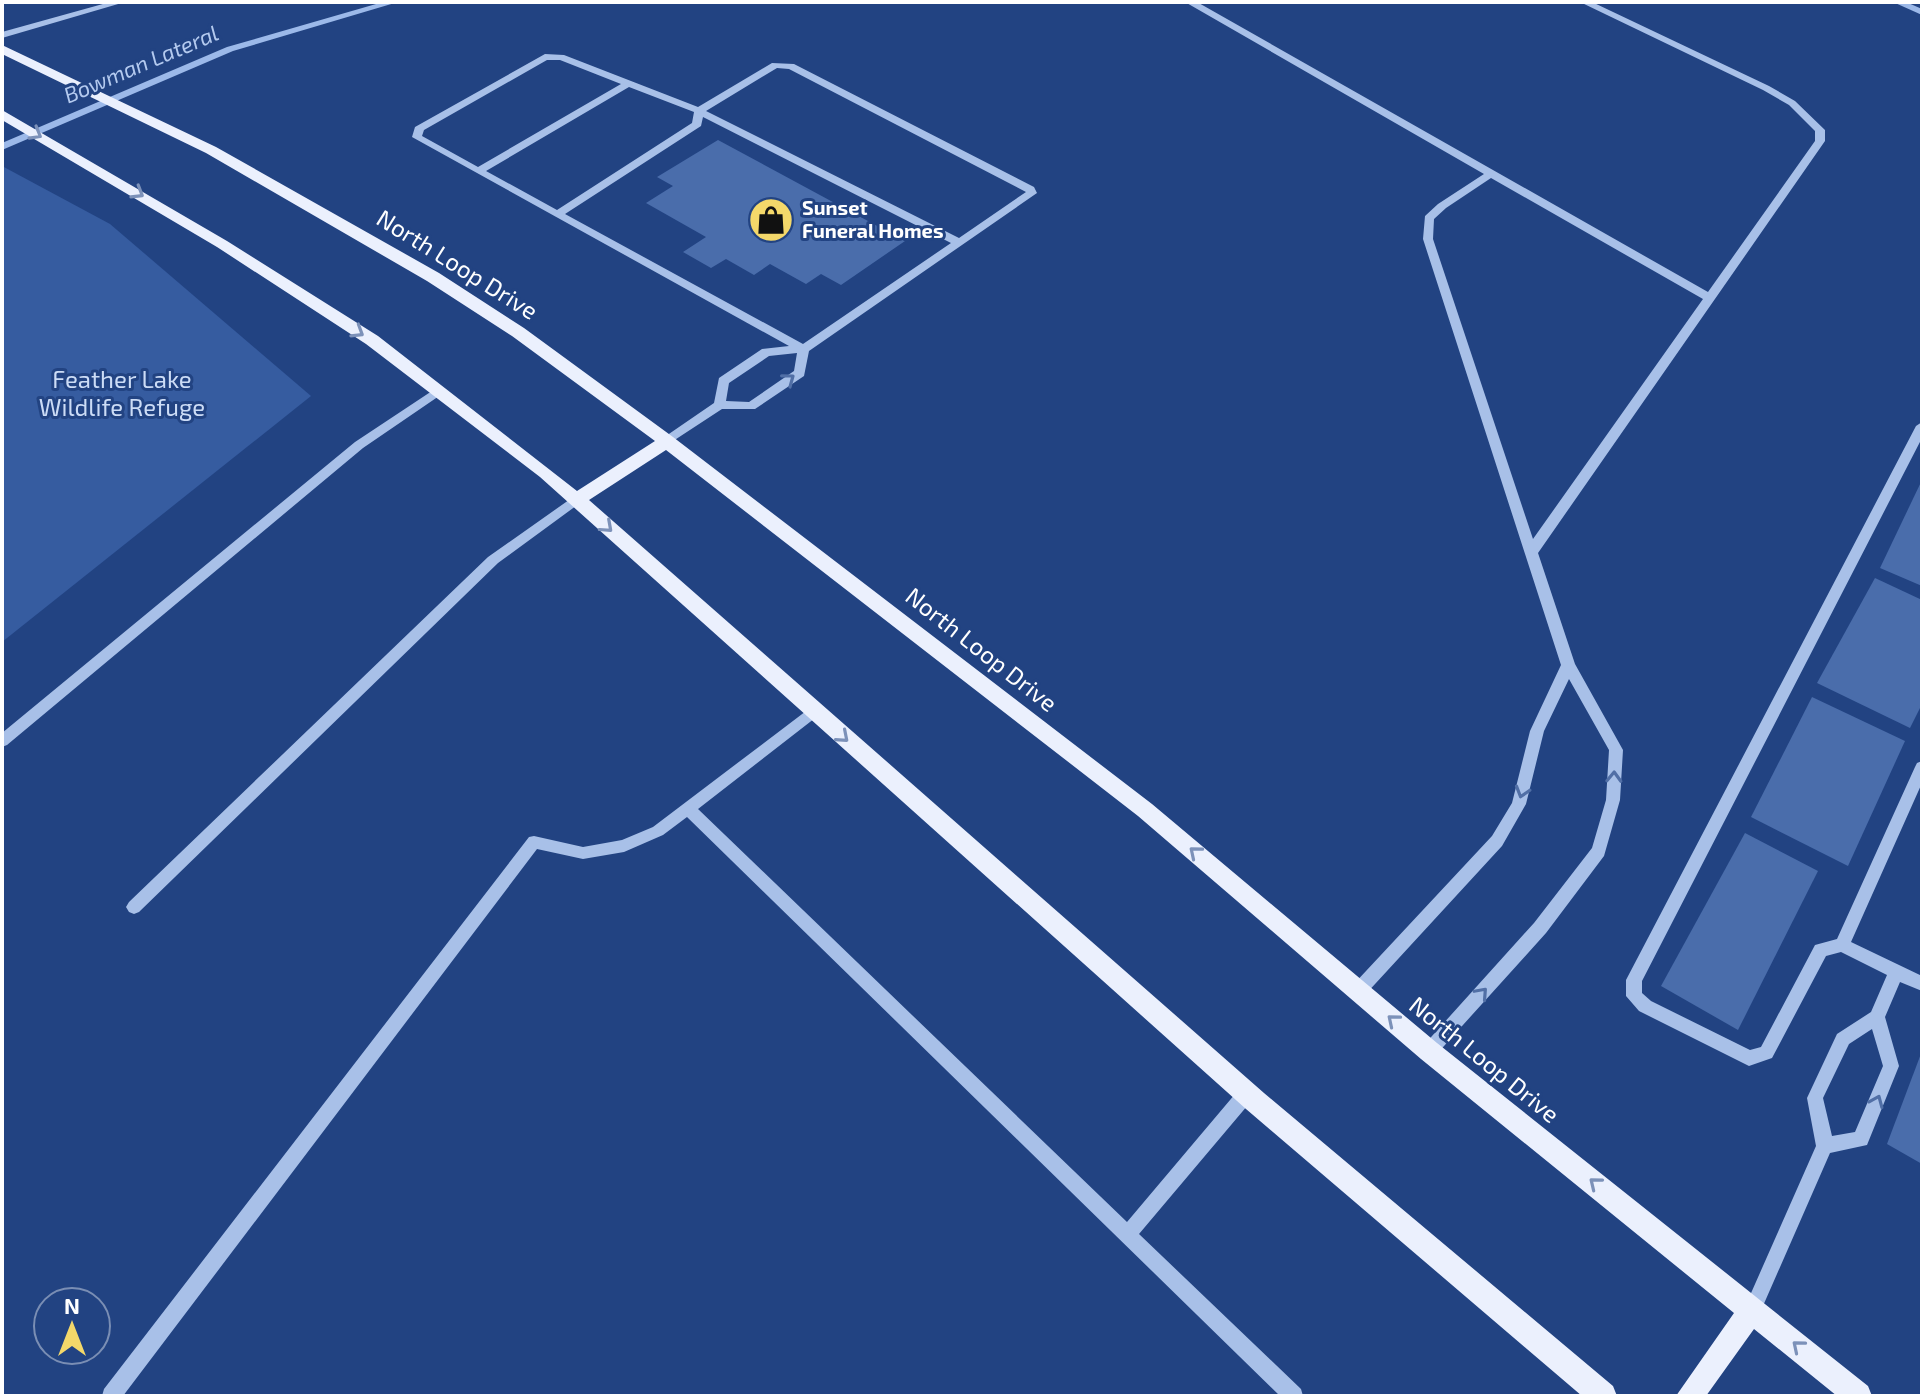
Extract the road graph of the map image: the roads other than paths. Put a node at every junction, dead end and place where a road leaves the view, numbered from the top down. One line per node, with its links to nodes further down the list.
1 (120, 2): 4 (street)
2 (1190, 2): 10 (street)
3 (1585, 2): 13 (street)
4 (2, 35)
5 (2, 49): 18 (main road, North Loop Drive)
6 (628, 84): 7 (street); 9 (street); 9 (street)
7 (699, 111): 11 (street); 12 (street); 12 (street)
8 (2, 114): 15 (main road, one-way to 15)
9 (478, 171): 11 (street)
10 (1489, 175): 13 (street); 20 (street)
11 (558, 214): 14 (street)
12 (958, 242): 14 (street)
13 (1709, 298): 20 (street)
14 (803, 349): 16 (street); 16 (street, one-way to 14)
15 (438, 391): 19 (main road); 23 (street)
16 (720, 405): 18 (street)
17 (1922, 426): 27 (street)
18 (667, 441): 19 (main road); 30 (main road, North Loop Drive, one-way to 18)
19 (576, 500): 22 (main road, one-way to 22); 26 (street)
20 (1531, 552): 21 (street)
21 (1568, 665): 30 (street, one-way to 30); 32 (street, one-way to 21)
22 (814, 711): 25 (street); 33 (main road, one-way to 33)
23 (2, 741)
24 (1922, 767): 27 (street)
25 (687, 808): 35 (street); 37 (street)
26 (134, 907)
27 (1842, 945): 28 (street)
28 (1896, 972): 29 (street); 31 (street)
29 (1922, 984)
30 (1358, 991): 32 (main road, North Loop Drive, one-way to 30)
31 (1877, 1017): 34 (street); 34 (street, one-way to 31)
32 (1429, 1051): 36 (main road, North Loop Drive, one-way to 32)
33 (1247, 1093): 35 (street); 39 (main road)
34 (1825, 1146): 36 (street)
35 (1128, 1234): 38 (street)
36 (1753, 1309): 40 (main road); 41 (main road, North Loop Drive, one-way to 36)
37 (111, 1396)
38 (1294, 1396)
39 (1603, 1396)
40 (1690, 1396)
41 (1858, 1396)

